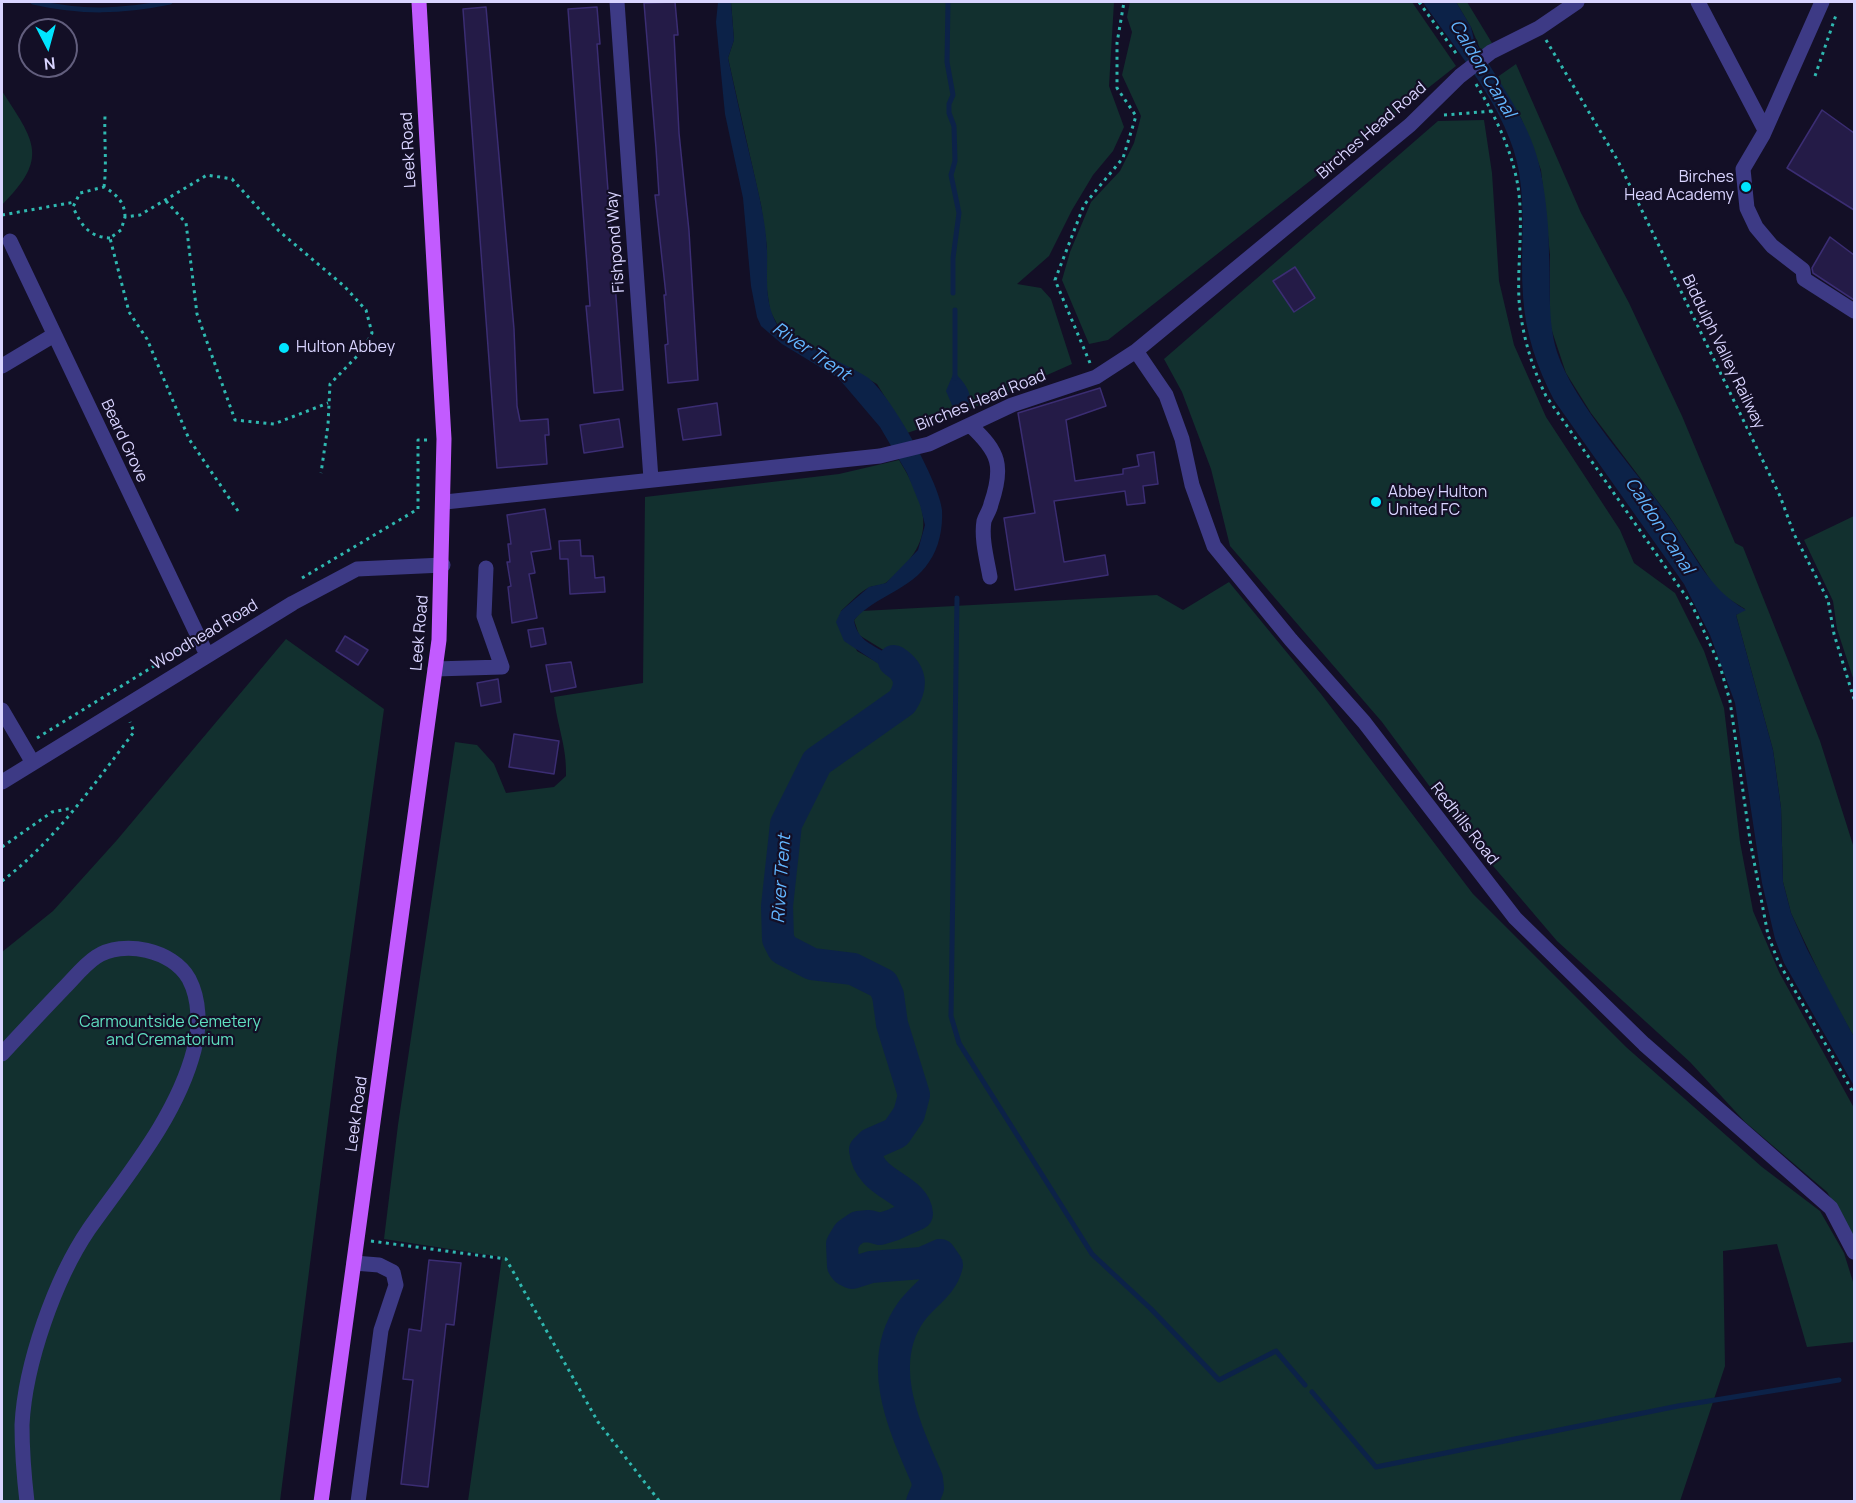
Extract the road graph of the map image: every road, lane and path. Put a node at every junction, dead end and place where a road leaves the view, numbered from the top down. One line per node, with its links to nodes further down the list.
1 (419, 2): 31 (main road, Leek Road)
2 (616, 2): 33 (street, Fishpond Way)
3 (1124, 2): 28 (path)
4 (1419, 2): 10 (path)
5 (1577, 2): 9 (street)
6 (1698, 2): 16 (street)
7 (1822, 2): 16 (street)
8 (1837, 12): 11 (path)
9 (1539, 28): 12 (street, Birches Head Road); 44 (path, Biddulph Valley Railway)
10 (1460, 58)
11 (1815, 76)
12 (1468, 79): 13 (path); 26 (street, Birches Head Road)
13 (1493, 111): 15 (path); 54 (path)
14 (105, 116): 17 (path)
15 (1438, 117)
16 (1765, 130): 24 (street)
17 (104, 187): 19 (path); 21 (path)
18 (166, 201): 21 (path); 29 (path); 29 (path)
19 (75, 202): 20 (path); 22 (path)
20 (2, 215)
21 (125, 217): 22 (path)
22 (110, 238): 35 (path)
23 (10, 241): 25 (street, Beard Grove)
24 (1854, 311)
25 (54, 335): 27 (street); 41 (street, Beard Grove)
26 (1136, 351): 28 (street, Birches Head Road); 56 (street, Redhills Road)
27 (2, 366)
28 (1096, 377): 30 (street, Birches Head Road)
29 (328, 403): 32 (path)
30 (971, 426): 33 (street, Birches Head Road); 38 (street)
31 (444, 439): 34 (main road, Leek Road); 39 (path)
32 (321, 473)
33 (651, 479): 34 (street, Birches Head Road)
34 (445, 502): 36 (main road, Leek Road)
35 (238, 511)
36 (443, 565): 42 (street, Woodhead Road); 43 (main road, Leek Road)
37 (486, 568): 43 (street)
38 (990, 577)
39 (298, 580)
40 (248, 609): 41 (path)
41 (198, 639): 42 (street, Beard Grove); 47 (path)
42 (207, 655): 45 (street, Woodhead Road)
43 (435, 669): 55 (main road, Leek Road)
44 (1854, 699)
45 (124, 706): 48 (street, Woodhead Road); 50 (path)
46 (2, 710): 47 (street)
47 (23, 747): 48 (street)
48 (33, 763): 49 (street, Woodhead Road)
49 (2, 782)
50 (75, 808): 51 (path); 52 (path)
51 (2, 847)
52 (2, 881)
53 (2, 1054): 59 (street)
54 (1854, 1094)
55 (358, 1239): 57 (main road, Leek Road); 61 (path)
56 (1854, 1252)
57 (354, 1263): 58 (street); 60 (main road, Leek Road)
58 (363, 1501)
59 (27, 1502)
60 (321, 1502)
61 (660, 1502)

